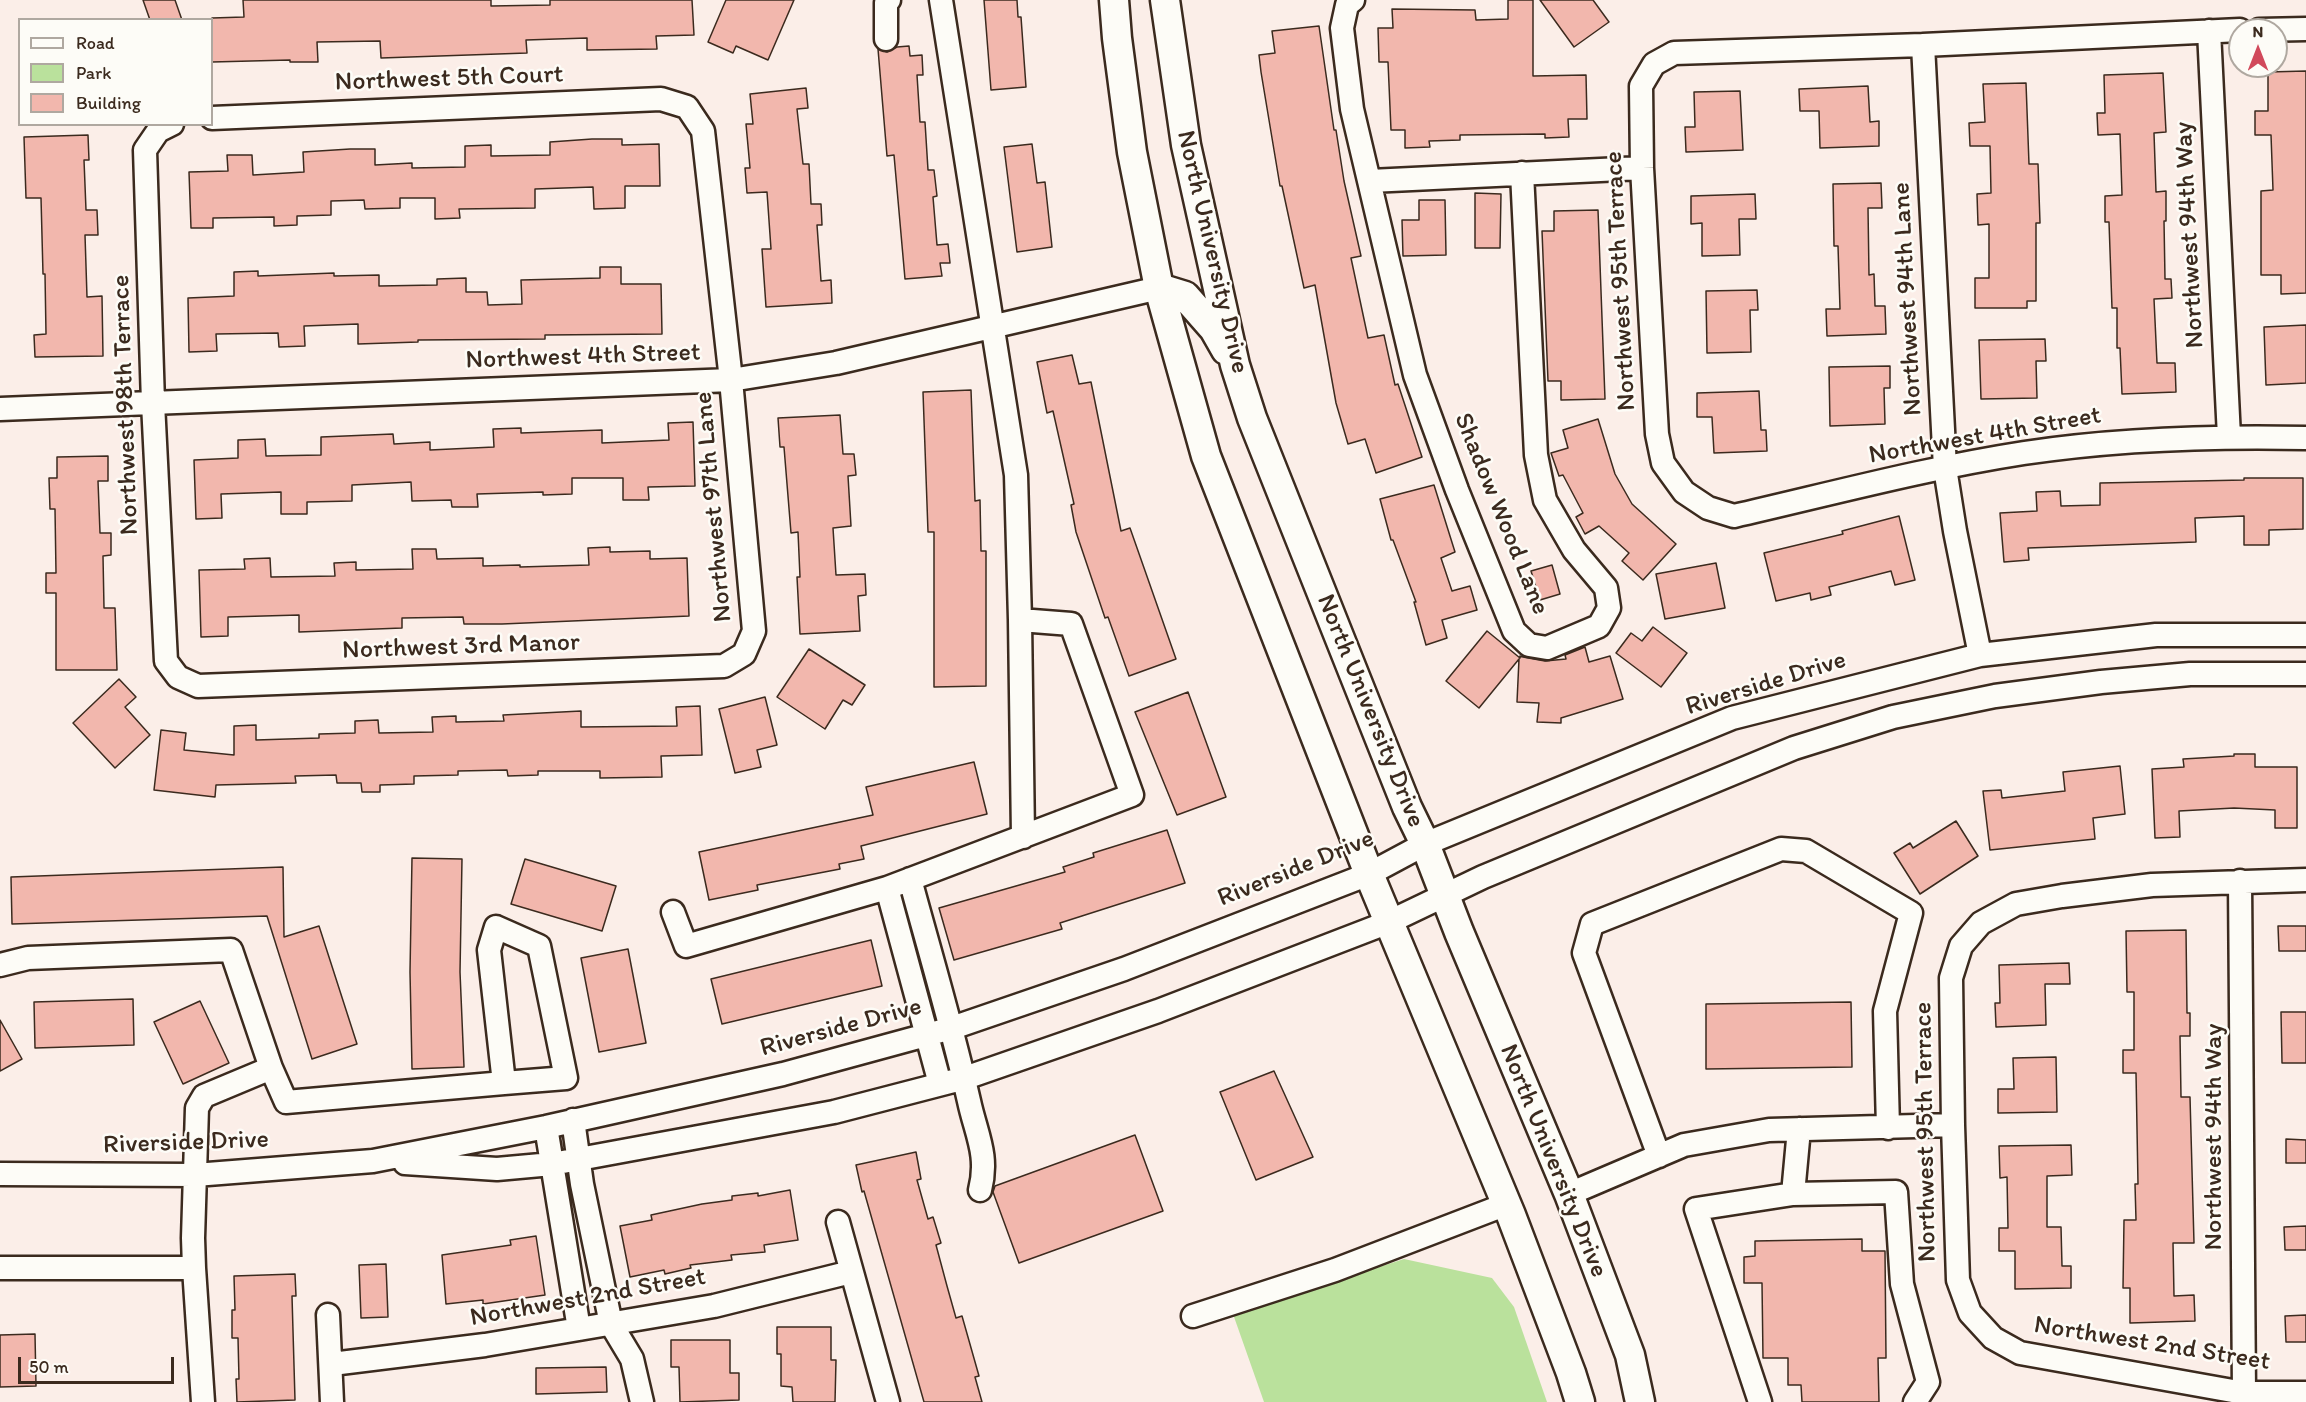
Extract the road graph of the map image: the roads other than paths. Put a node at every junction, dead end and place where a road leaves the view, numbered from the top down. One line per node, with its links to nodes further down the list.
1 (889, 0): 10 (street)
2 (941, 0): 19 (street)
3 (1114, 0): 18 (main road)
4 (1165, 0): 20 (main road, North University Drive)
5 (1350, 2): 17 (street, Shadow Wood Lane)
6 (2288, 29): 7 (street)
7 (2306, 29)
8 (2228, 30): 9 (street)
9 (2209, 31): 11 (street); 24 (street, Northwest 94th Way)
10 (885, 39)
11 (1923, 45): 15 (street, Northwest 95th Terrace); 26 (street, Northwest 94th Lane)
12 (687, 107): 13 (street, Northwest 5th Court); 21 (street, Northwest 97th Lane)
13 (213, 118)
14 (165, 128): 22 (street, Northwest 98th Terrace)
15 (1642, 168): 16 (street); 27 (street, Northwest 95th Terrace)
16 (1522, 172): 17 (street); 17 (street, Shadow Wood Lane)
17 (1370, 181)
18 (1159, 288): 19 (street, Northwest 4th Street); 20 (main road); 36 (main road)
19 (991, 327): 21 (street, Northwest 4th Street); 28 (street)
20 (1235, 364): 35 (main road, North University Drive)
21 (731, 380): 22 (street, Northwest 4th Street); 30 (street, Northwest 97th Lane)
22 (153, 403): 23 (street, Northwest 4th Street); 33 (street, Northwest 98th Terrace)
23 (0, 409)
24 (2229, 437): 25 (street, Northwest 4th Street); 26 (street, Northwest 4th Street)
25 (2306, 438)
26 (1945, 468): 27 (street, Northwest 4th Street); 31 (street, Northwest 94th Lane)
27 (1684, 492)
28 (1020, 620): 34 (street); 34 (street)
29 (2306, 636): 31 (street, Riverside Drive)
30 (744, 654): 33 (street, Northwest 3rd Manor)
31 (1980, 655): 35 (street, Riverside Drive)
32 (2306, 674): 41 (street, Riverside Drive)
33 (178, 677)
34 (1023, 837): 37 (street)
35 (1425, 844): 36 (street, Riverside Drive); 41 (main road, North University Drive)
36 (1369, 874): 43 (main road); 45 (street, Riverside Drive)
37 (910, 879): 40 (street); 45 (street)
38 (2306, 880): 39 (street)
39 (2240, 881): 52 (street, Northwest 95th Terrace); 76 (street, Northwest 94th Way)
40 (887, 888): 42 (street); 46 (street)
41 (1445, 894): 43 (street, Riverside Drive); 63 (main road, North University Drive)
42 (673, 912)
43 (1389, 922): 48 (street, Riverside Drive); 65 (main road)
44 (0, 964): 47 (street)
45 (952, 1028): 46 (street, Riverside Drive); 48 (street)
46 (926, 1035): 50 (street); 51 (street, Riverside Drive)
47 (271, 1068): 49 (street); 61 (street)
48 (965, 1078): 50 (street, Riverside Drive); 62 (street)
49 (504, 1083): 49 (street)
50 (940, 1084): 57 (street, Riverside Drive)
51 (573, 1120): 53 (street, Riverside Drive); 57 (street)
52 (1953, 1125): 54 (street); 74 (street, Northwest 95th Terrace)
53 (546, 1127): 58 (street, Riverside Drive); 59 (street)
54 (1888, 1128): 55 (street); 56 (street)
55 (1799, 1130): 56 (street); 64 (street)
56 (1659, 1156): 63 (street)
57 (579, 1160): 59 (street, Riverside Drive); 72 (street)
58 (373, 1161): 59 (street, Riverside Drive); 61 (street, Riverside Drive)
59 (552, 1164): 73 (street)
60 (0, 1174): 61 (street, Riverside Drive)
61 (195, 1175): 68 (street)
62 (980, 1190)
63 (1569, 1194): 83 (main road, North University Drive)
64 (1793, 1194): 84 (street); 85 (street)
65 (1507, 1204): 71 (street); 82 (main road)
66 (838, 1222): 69 (street)
67 (0, 1268): 68 (street)
68 (194, 1268): 78 (street)
69 (851, 1272): 72 (street, Northwest 2nd Street); 81 (street)
70 (328, 1315): 75 (street)
71 (1193, 1316)
72 (611, 1324): 73 (street, Northwest 2nd Street); 80 (street)
73 (579, 1329): 75 (street, Northwest 2nd Street)
74 (1993, 1338): 76 (street, Northwest 2nd Street)
75 (332, 1364): 79 (street)
76 (2244, 1393): 77 (street, Northwest 2nd Street)
77 (2306, 1393)
78 (203, 1402)
79 (332, 1402)
80 (642, 1402)
81 (888, 1402)
82 (1580, 1402)
83 (1640, 1402)
84 (1760, 1402)
85 (1916, 1402)

